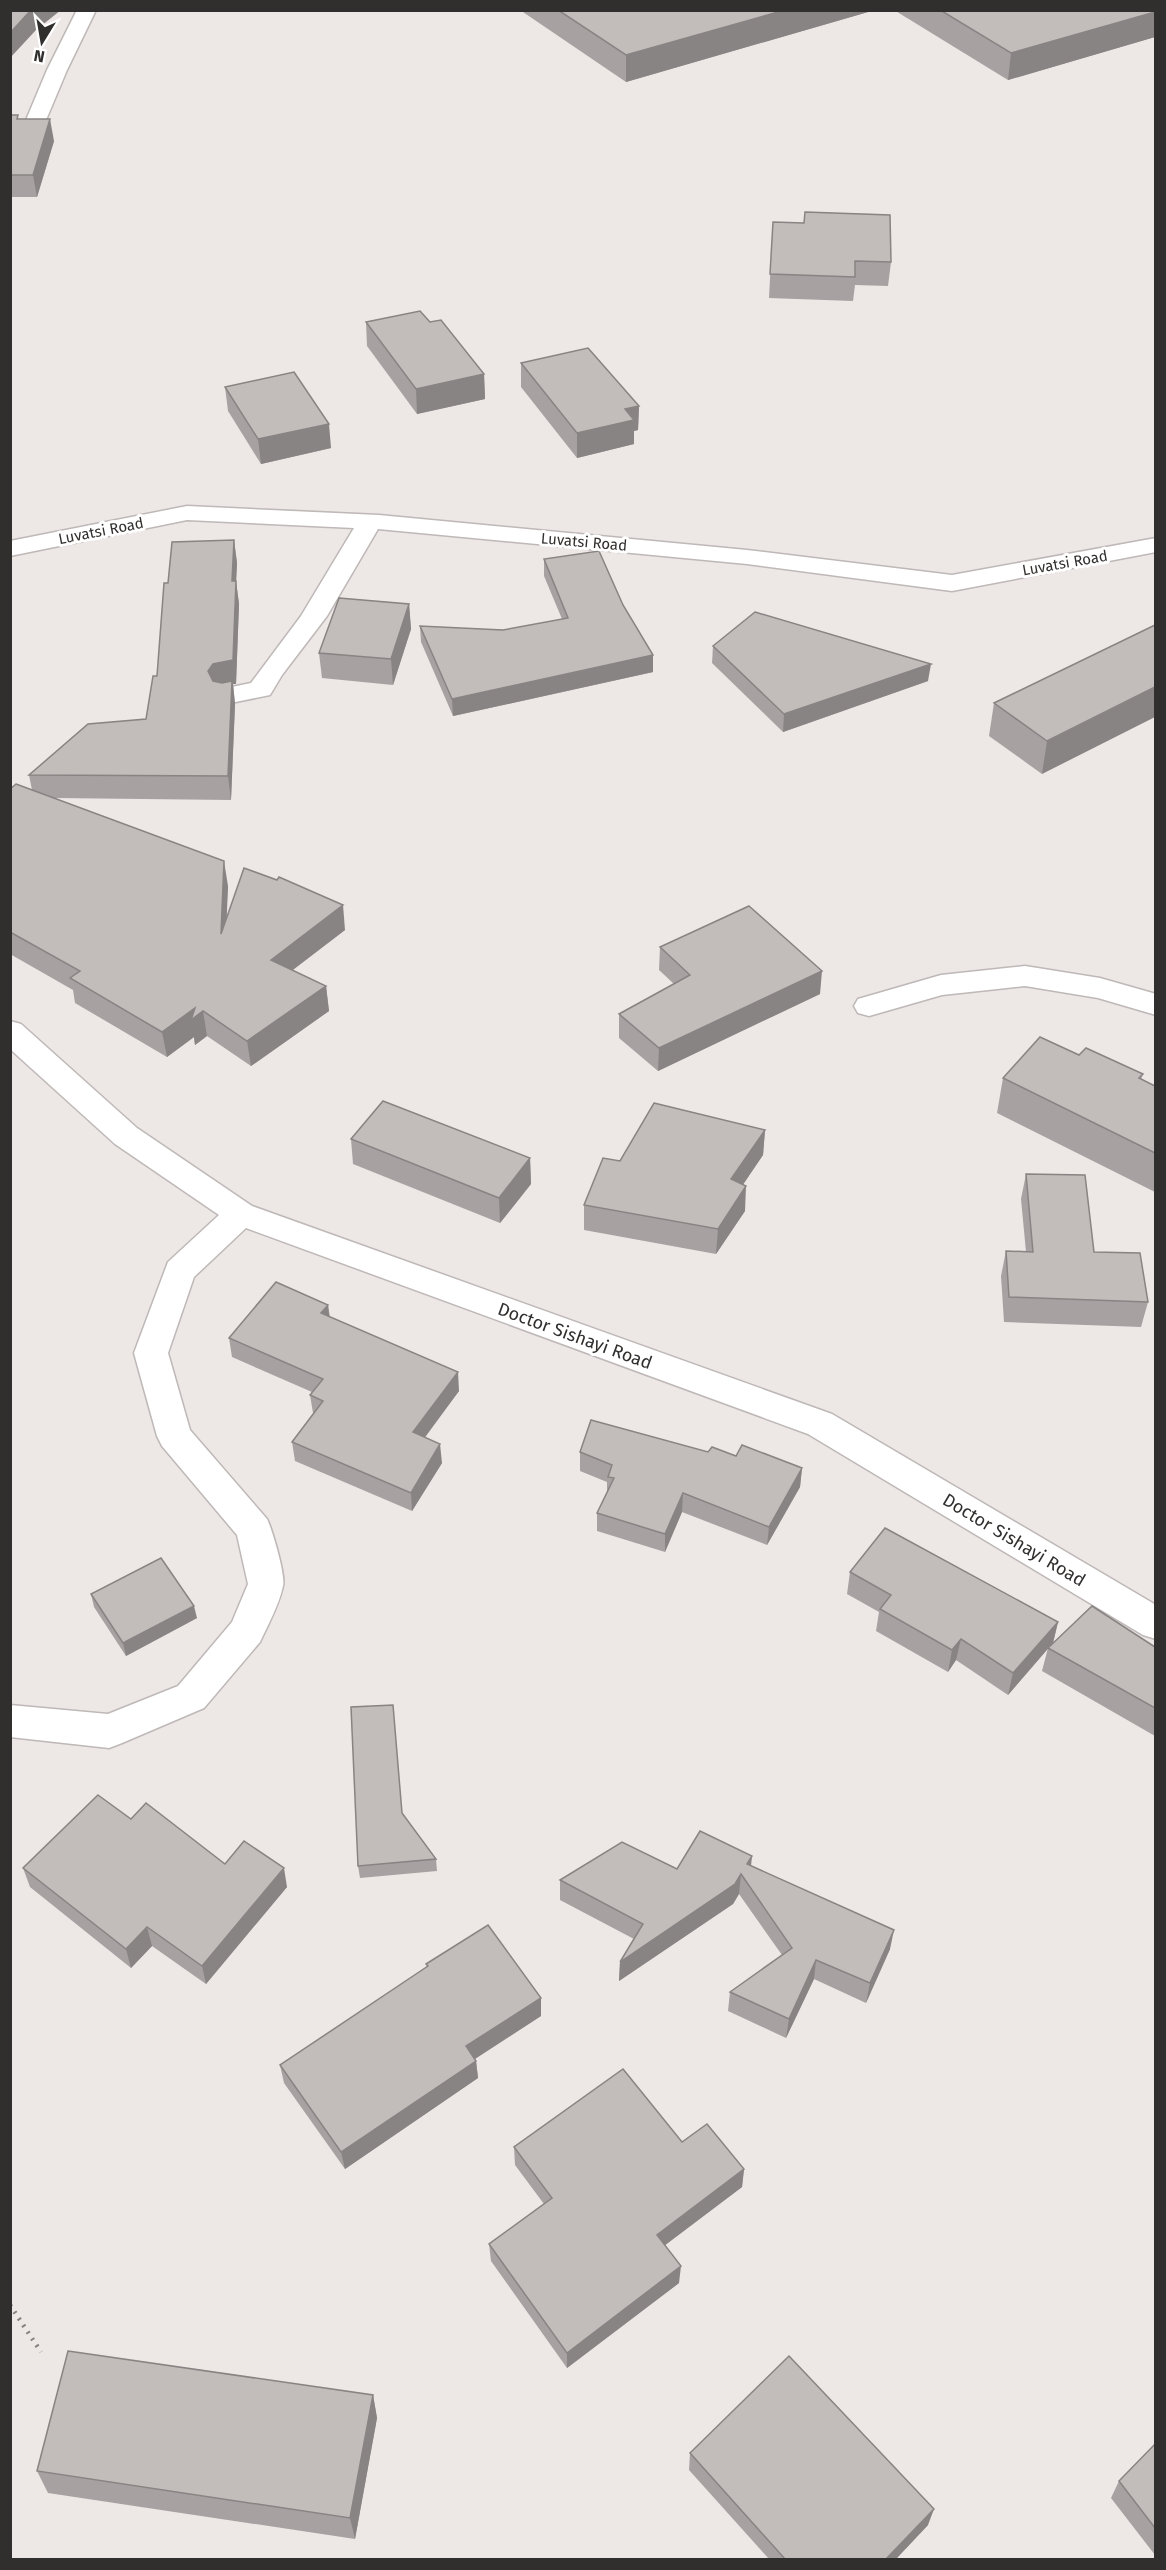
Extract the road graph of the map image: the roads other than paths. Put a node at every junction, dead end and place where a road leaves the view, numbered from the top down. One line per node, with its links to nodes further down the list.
1 (87, 10): 2 (street)
2 (36, 120)
3 (370, 522): 4 (street, Luvatsi Road); 5 (street, Luvatsi Road); 6 (street)
4 (1155, 545)
5 (10, 549)
6 (226, 696)
7 (1155, 1005): 8 (street)
8 (868, 1006)
9 (10, 1031): 10 (street, Doctor Sishayi Road)
10 (241, 1214): 11 (street, Doctor Sishayi Road); 12 (street)
11 (1155, 1624)
12 (10, 1721)

